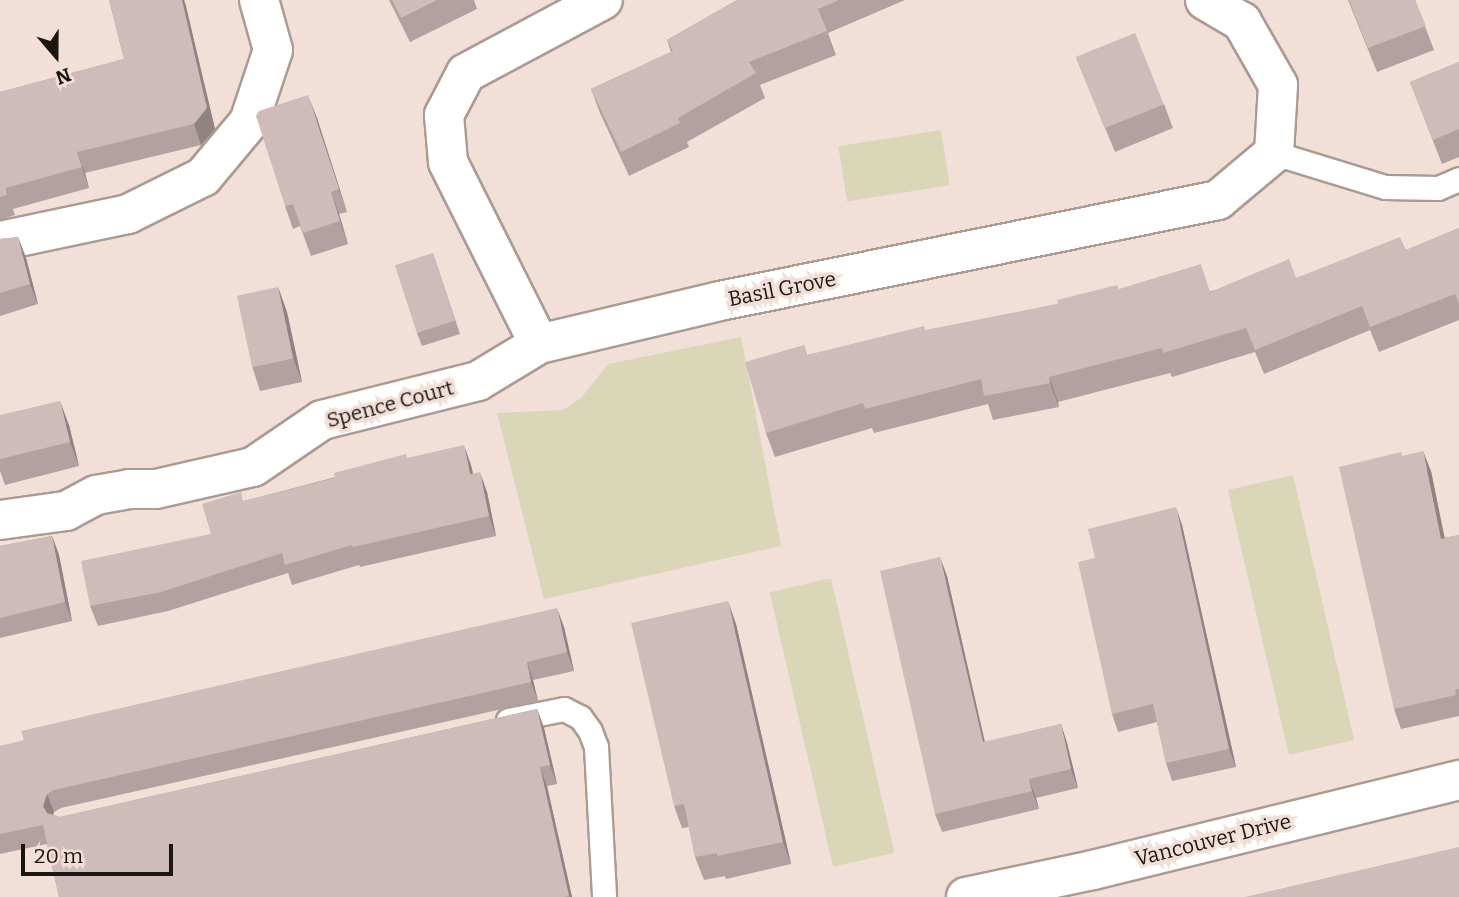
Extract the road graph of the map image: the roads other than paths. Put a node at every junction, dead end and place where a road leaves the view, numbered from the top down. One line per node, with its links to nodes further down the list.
1 (259, 0): 6 (street)
2 (1205, 0): 4 (street)
3 (580, 5): 7 (street)
4 (1275, 153): 5 (lane); 7 (street, Basil Grove)
5 (1459, 179)
6 (0, 241)
7 (539, 344): 8 (street, Spence Court)
8 (0, 520)
9 (490, 724): 11 (lane)
10 (1459, 780): 12 (street, Vancouver Drive)
11 (604, 897)
12 (966, 897)

